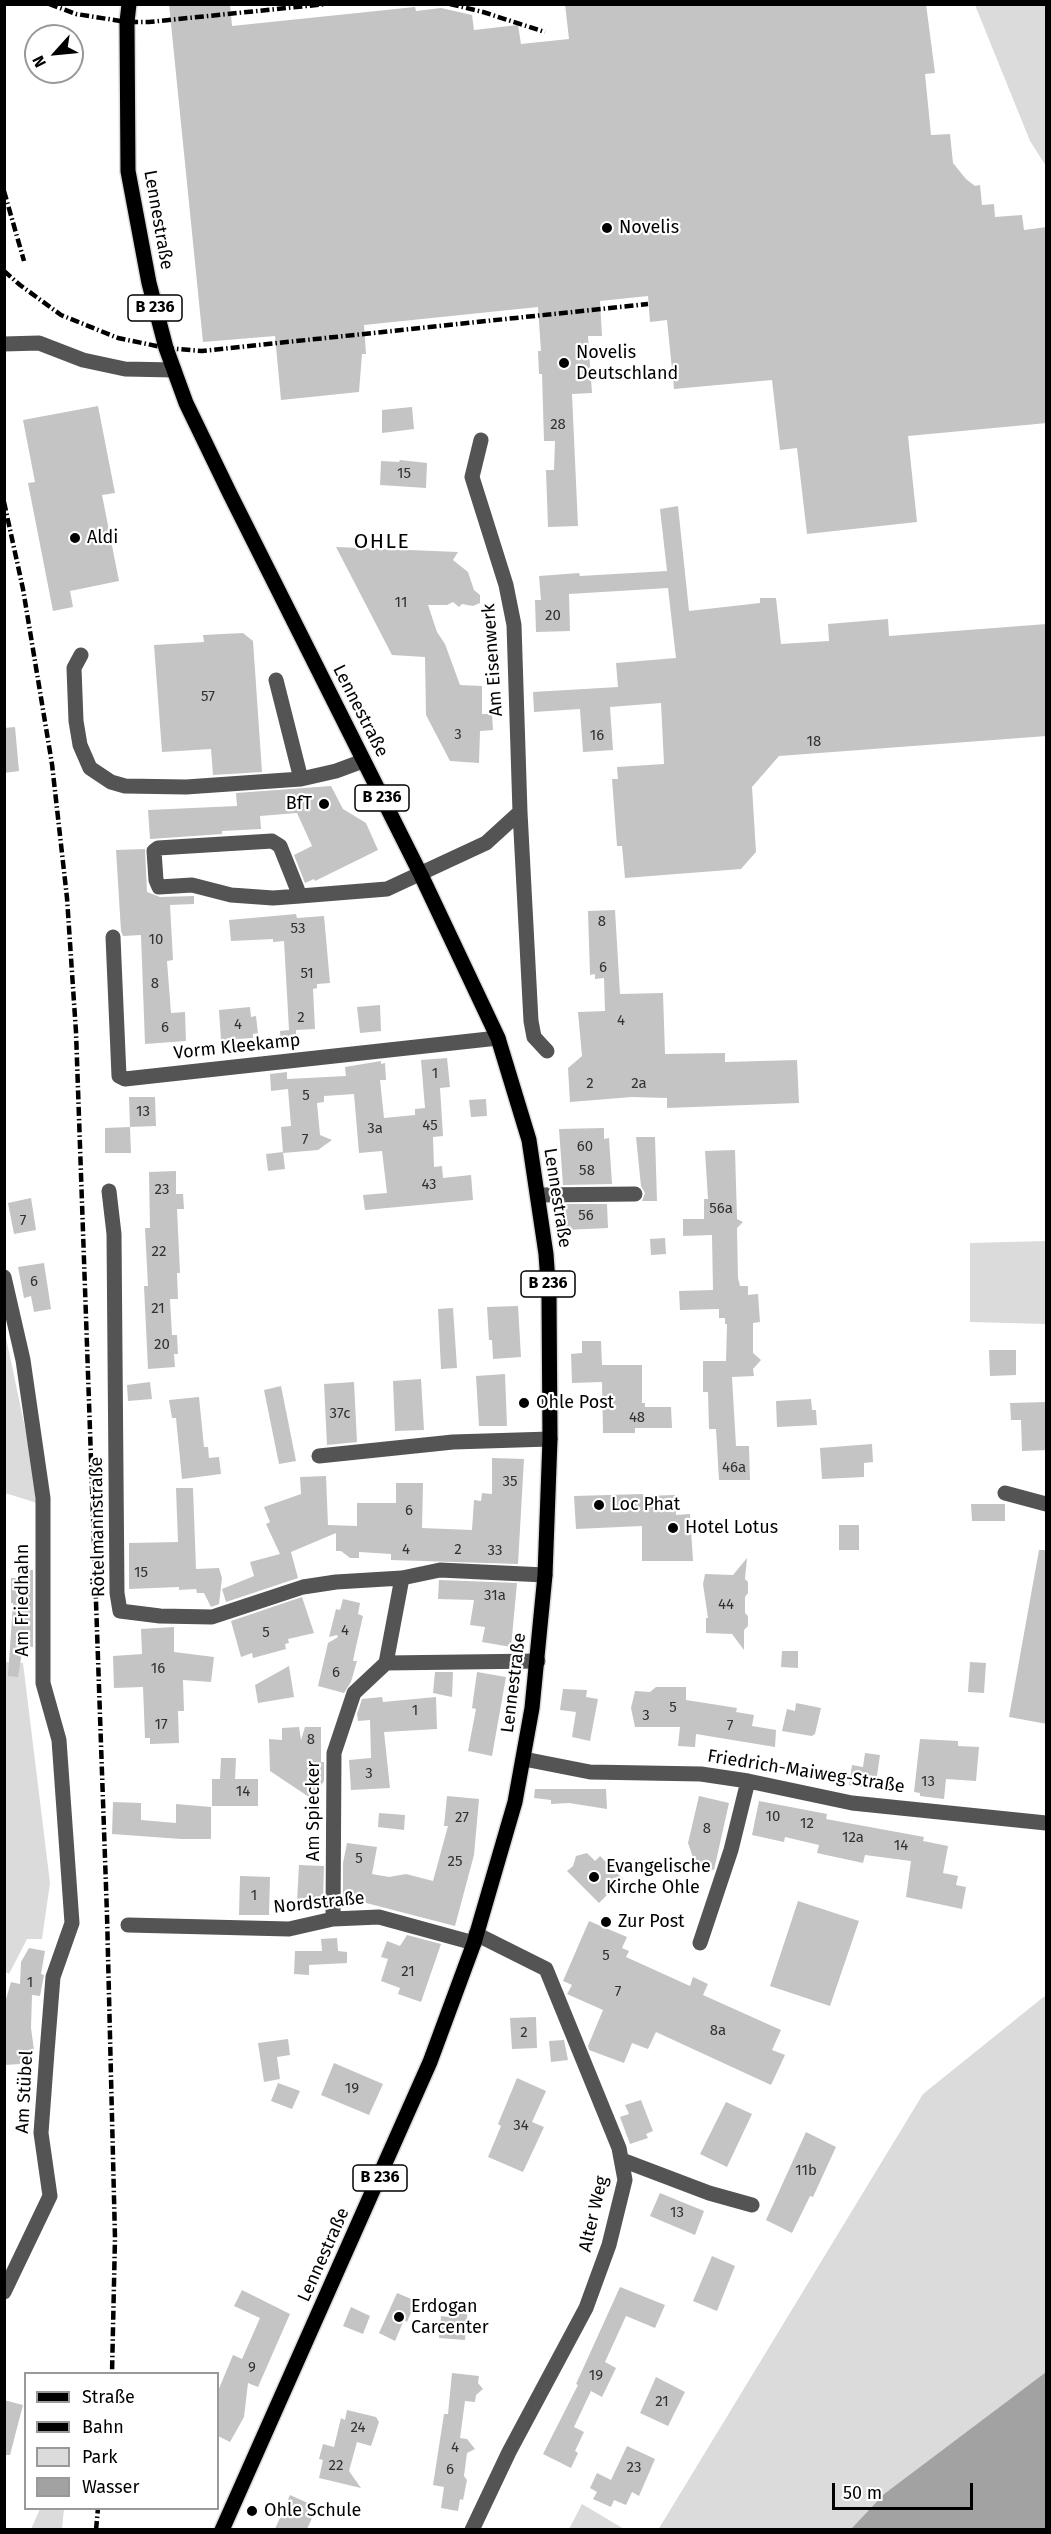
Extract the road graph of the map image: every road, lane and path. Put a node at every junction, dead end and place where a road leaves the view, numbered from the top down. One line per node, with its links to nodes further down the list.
1 (129, 4): 3 (main road, Lennestraße / B 236)
2 (10, 344): 3 (street)
3 (174, 370): 7 (main road, Lennestraße / B 236)
4 (482, 440): 9 (street, Am Eisenwerk)
5 (81, 655): 8 (street)
6 (276, 680): 8 (street)
7 (363, 761): 8 (street); 10 (main road, Lennestraße / B 236)
8 (301, 779)
9 (520, 812): 10 (street); 14 (street, Am Eisenwerk)
10 (420, 874): 11 (street); 13 (main road, Lennestraße / B 236)
11 (300, 896): 11 (street)
12 (113, 937): 13 (street, Vorm Kleekamp)
13 (498, 1038): 17 (main road, Lennestraße / B 236)
14 (547, 1051)
15 (109, 1191): 24 (street, Rötelmannstraße)
16 (635, 1194): 17 (street)
17 (538, 1195): 19 (main road, Lennestraße / B 236)
18 (4, 1278): 31 (street, Am Friedhahn)
19 (550, 1439): 20 (street); 23 (main road, Lennestraße / B 236)
20 (319, 1456)
21 (1005, 1493): 22 (street)
22 (1047, 1504)
23 (545, 1575): 24 (street, Rötelmannstraße); 25 (main road, Lennestraße / B 236)
24 (402, 1578): 26 (street)
25 (538, 1661): 26 (street); 27 (main road, Lennestraße / B 236)
26 (386, 1663): 30 (street, Am Spiecker)
27 (524, 1760): 28 (street, Friedrich-Maiweg-Straße); 33 (main road, Lennestraße / B 236)
28 (748, 1781): 29 (street, Friedrich-Maiweg-Straße); 34 (street)
29 (1047, 1823)
30 (333, 1919): 32 (street, Nordstraße); 33 (street, Nordstraße)
31 (72, 1923): 37 (street, Am Stübel)
32 (128, 1925)
33 (475, 1939): 35 (street, Alter Weg); 38 (main road, Lennestraße / B 236)
34 (700, 1943)
35 (622, 2160): 36 (street); 39 (street, Alter Weg)
36 (752, 2205)
37 (4, 2292)
38 (222, 2529)
39 (472, 2529)

